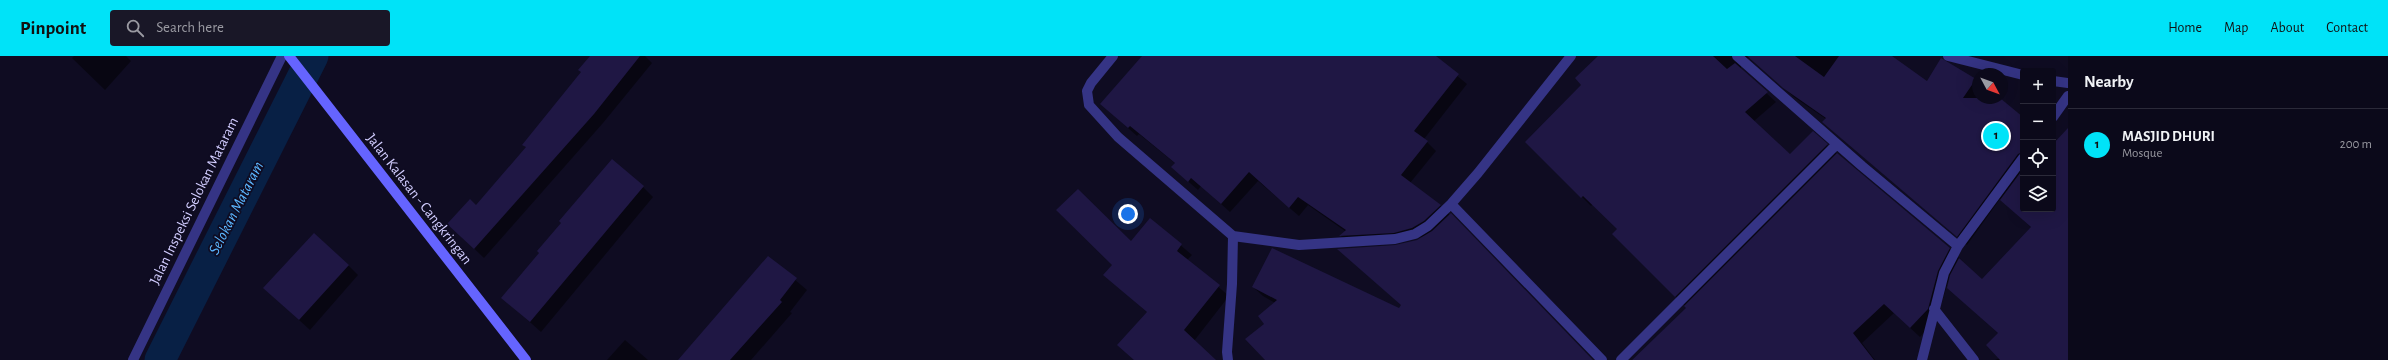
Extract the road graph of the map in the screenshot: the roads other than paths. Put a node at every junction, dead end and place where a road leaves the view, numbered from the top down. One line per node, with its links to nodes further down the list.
1 (282, 56): 18 (street, Jalan Inspeksi Selokan Mataram)
2 (288, 56): 19 (main road, Jalan Kalasan - Cangkringan)
3 (1113, 56): 15 (street)
4 (1571, 56): 14 (street)
5 (1737, 56): 12 (street)
6 (1948, 56): 7 (street)
7 (2020, 74)
8 (2056, 81): 9 (street)
9 (2068, 83)
10 (2068, 96): 11 (street)
11 (2056, 113)
12 (1837, 144): 16 (street); 22 (street)
13 (2020, 162): 16 (street)
14 (1451, 204): 15 (street); 21 (street)
15 (1233, 236): 20 (street)
16 (1958, 246): 17 (street)
17 (1934, 309): 23 (street); 24 (street)
18 (133, 360)
19 (526, 360)
20 (1228, 360)
21 (1602, 360)
22 (1621, 360)
23 (1922, 360)
24 (1974, 360)

